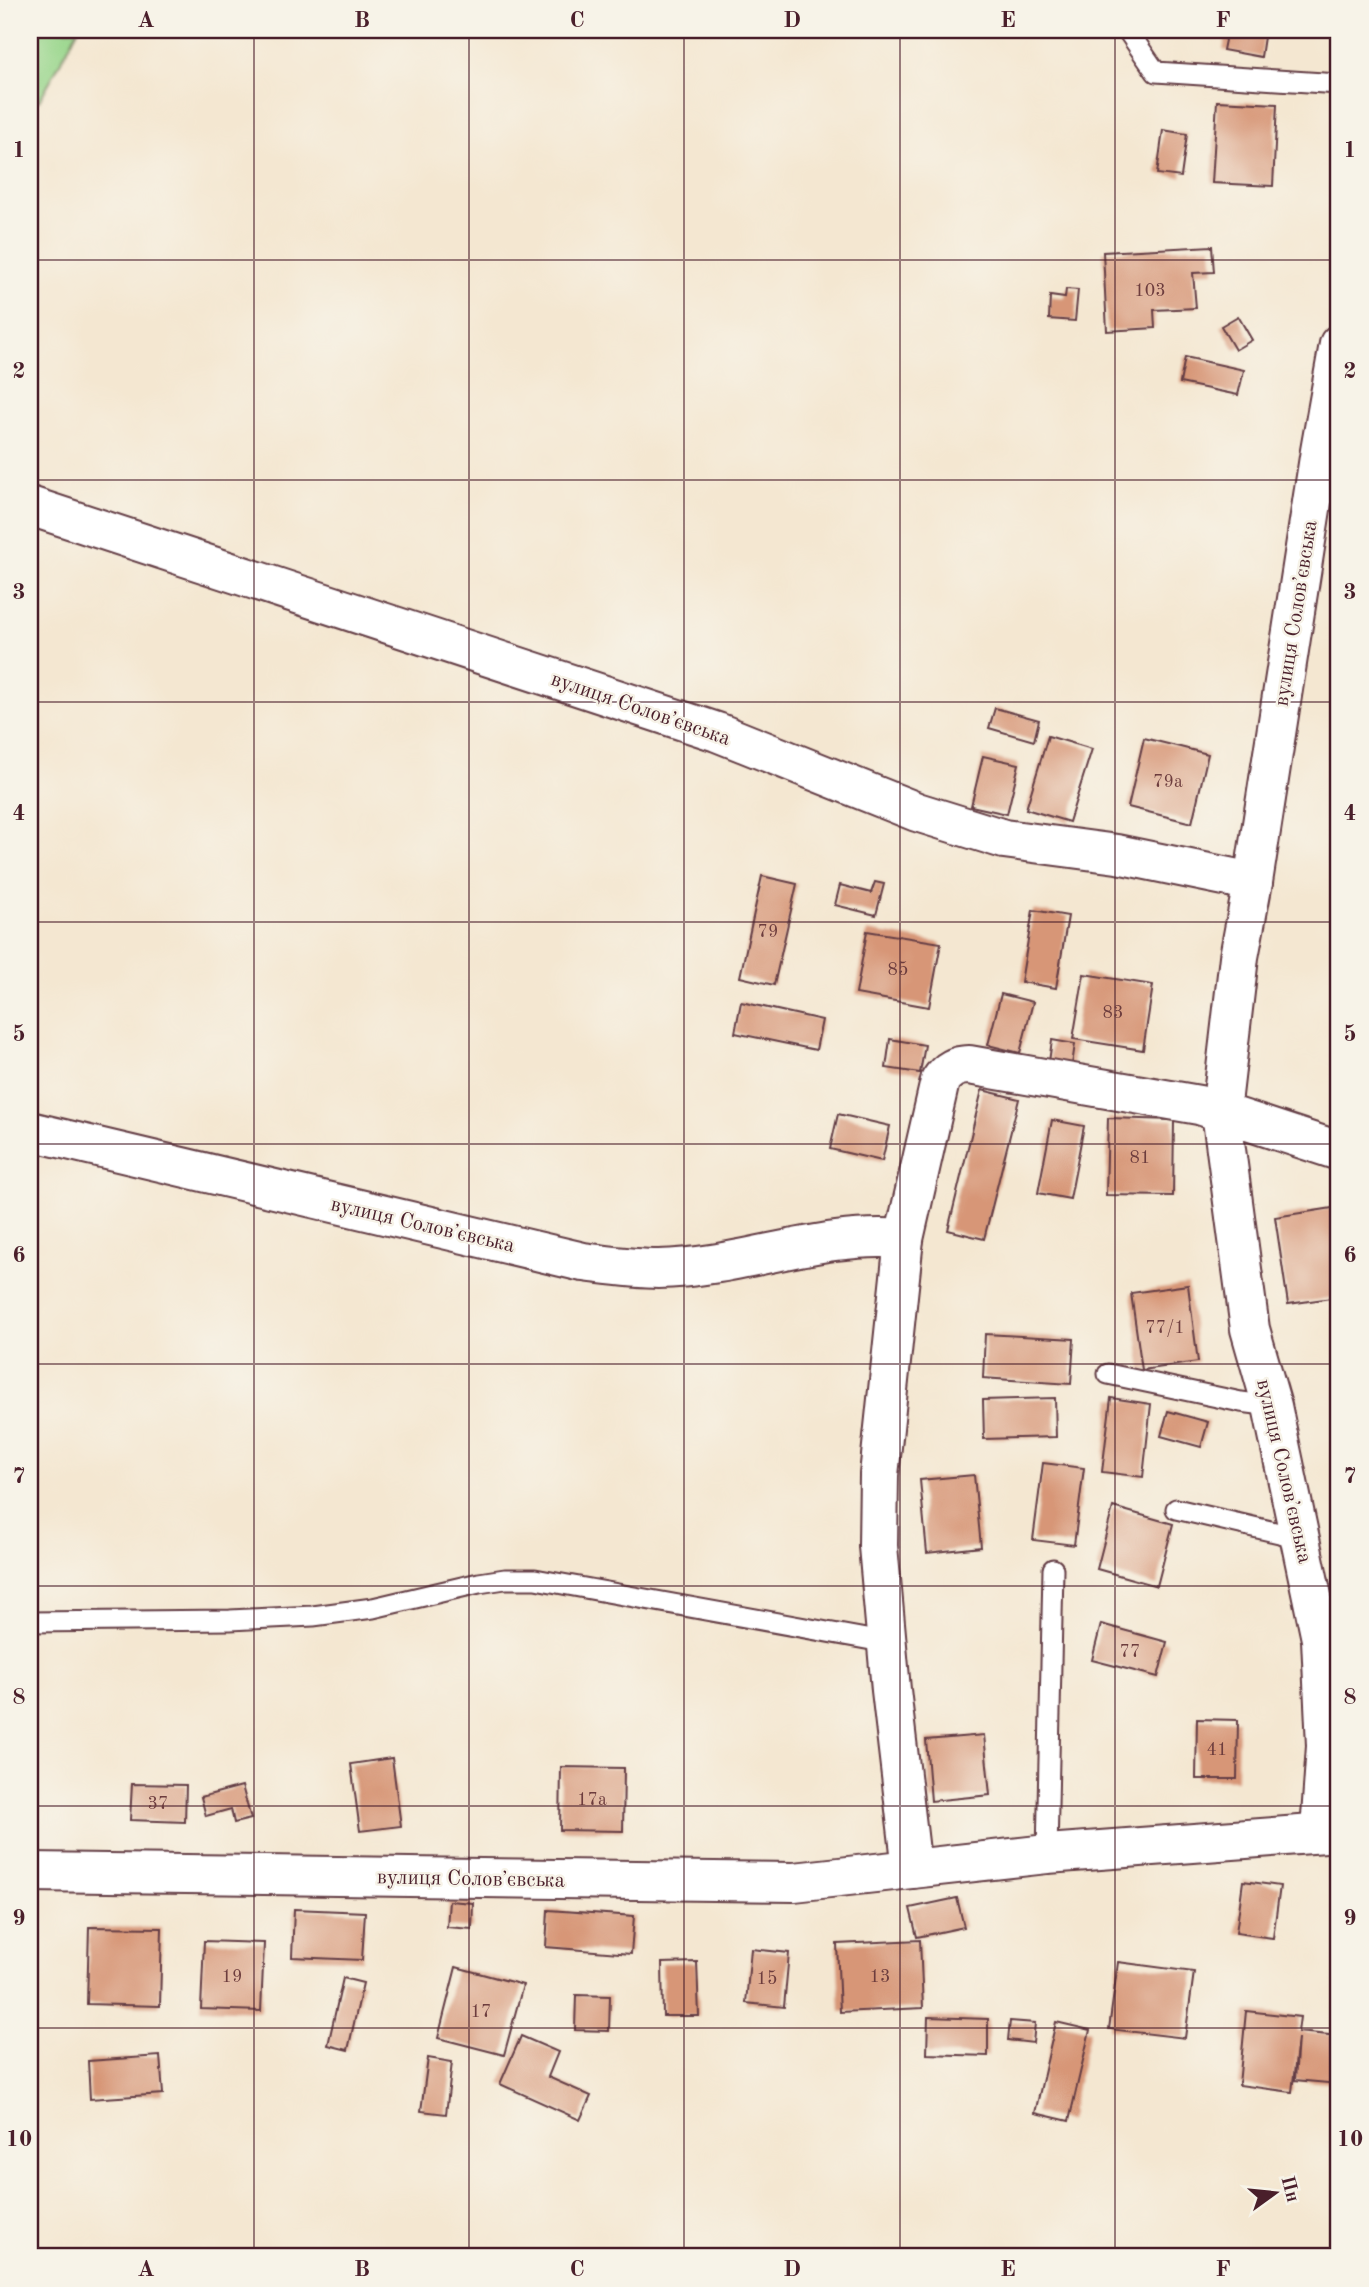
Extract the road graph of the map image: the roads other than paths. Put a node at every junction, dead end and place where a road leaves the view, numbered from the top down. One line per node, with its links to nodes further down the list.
1 (1127, 30): 2 (lane)
2 (1339, 84)
3 (1339, 344): 5 (street, вулиця Соловʼєвська)
4 (32, 507): 5 (street, вулиця Соловʼєвська)
5 (1253, 882): 6 (street, вулиця Соловʼєвська)
6 (1221, 1112): 8 (street); 9 (street); 11 (street, вулиця Соловʼєвська)
7 (30, 1131): 9 (street, вулиця Соловʼєвська)
8 (1339, 1151)
9 (904, 1239): 16 (street)
10 (1108, 1374): 11 (lane)
11 (1272, 1406): 13 (street, вулиця Соловʼєвська)
12 (1175, 1509): 13 (lane)
13 (1301, 1538): 17 (street, вулиця Соловʼєвська)
14 (1053, 1569): 18 (lane)
15 (30, 1622): 16 (lane)
16 (888, 1643): 19 (street)
17 (1330, 1831): 18 (street, вулиця Соловʼєвська)
18 (1047, 1854): 19 (street, вулиця Соловʼєвська)
19 (912, 1869): 20 (street, вулиця Соловʼєвська)
20 (30, 1872)

